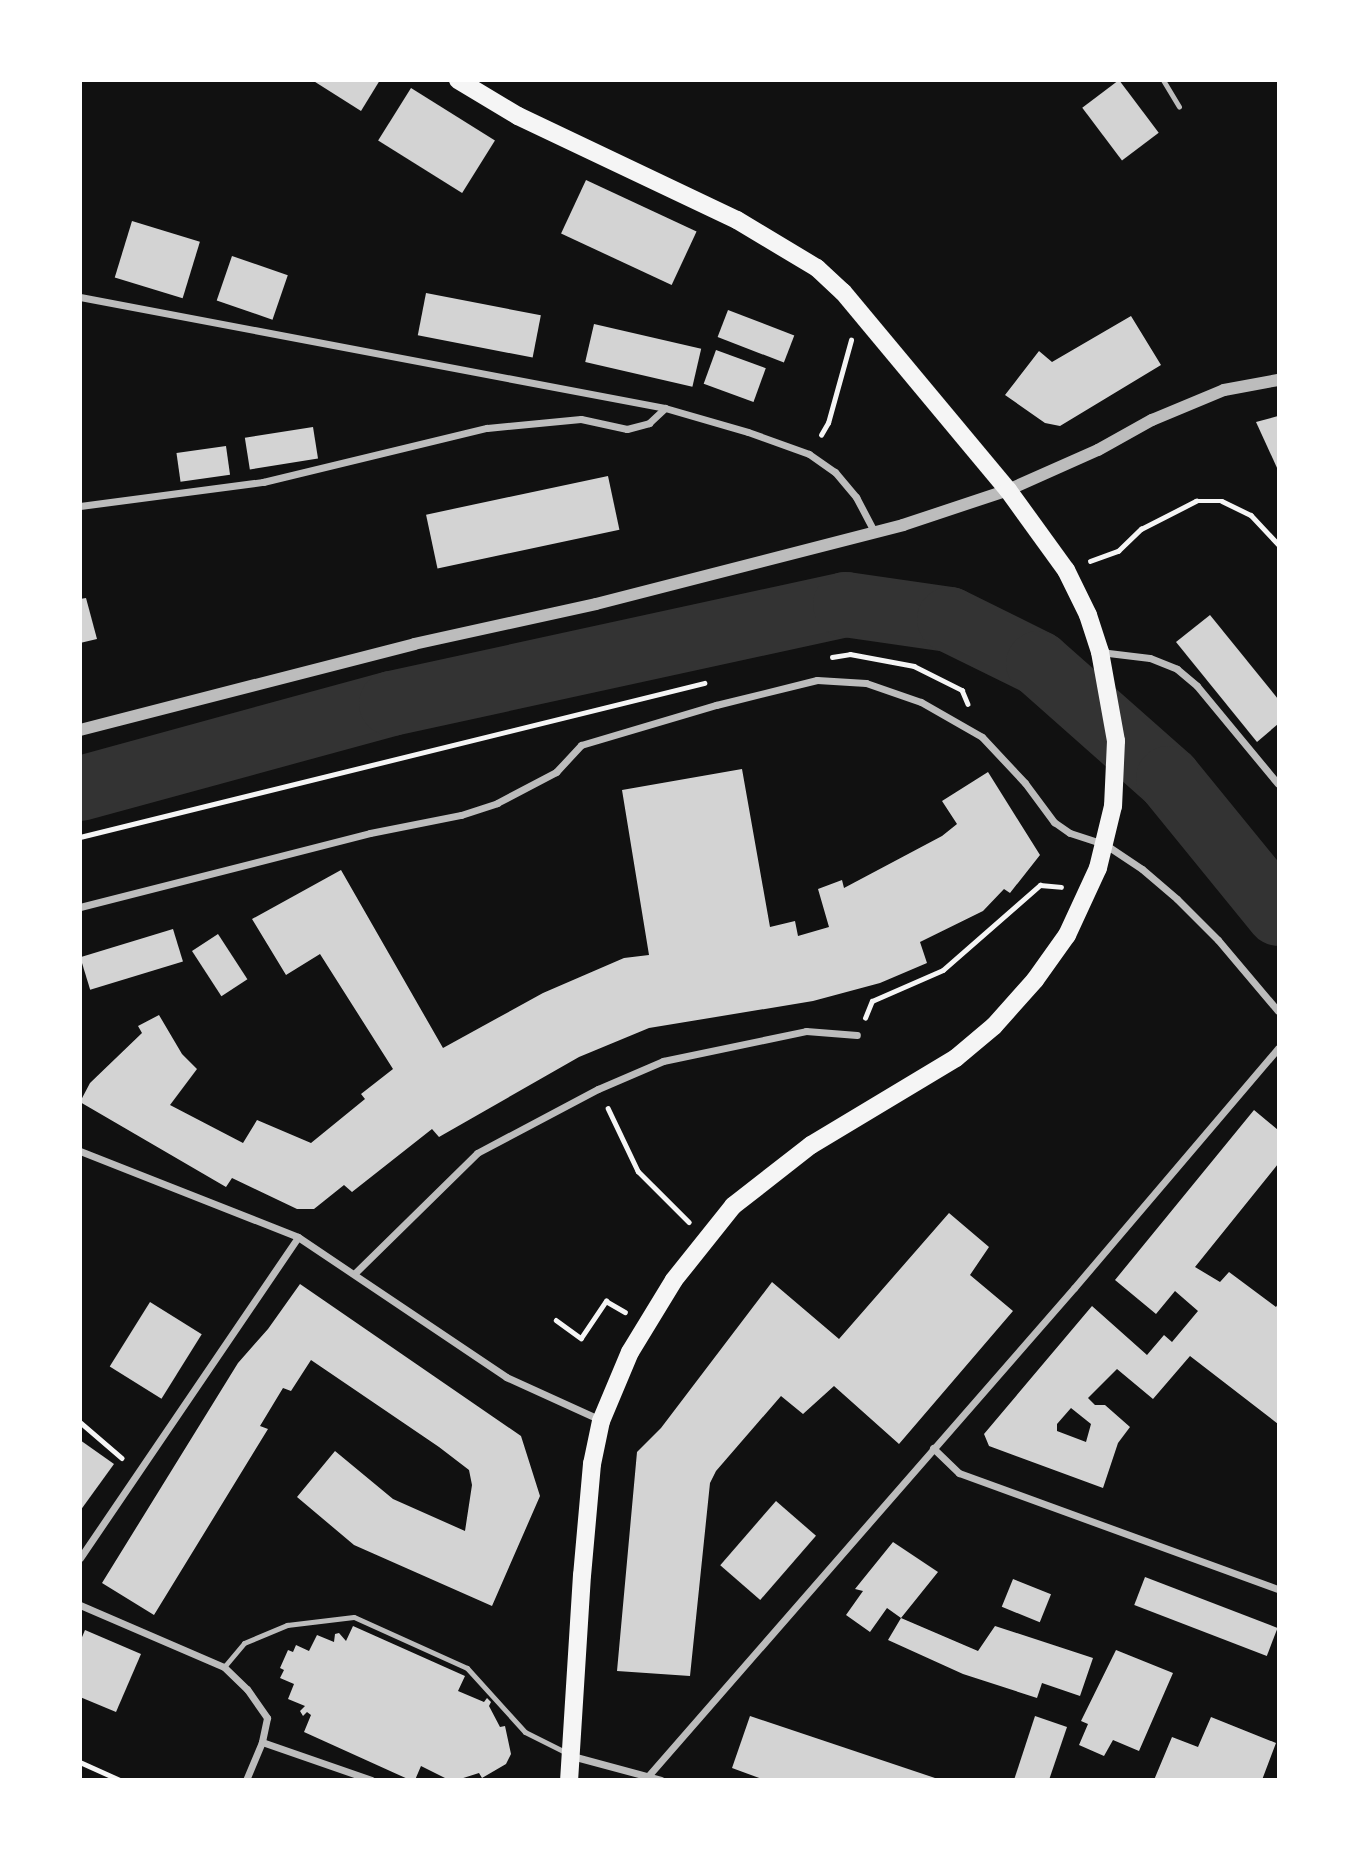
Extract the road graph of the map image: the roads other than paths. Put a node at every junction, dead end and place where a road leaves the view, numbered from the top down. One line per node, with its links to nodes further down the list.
1 (458, 80): 7 (main road)
2 (1163, 80): 3 (lane)
3 (1179, 107)
4 (80, 297): 6 (street)
5 (1279, 380): 7 (street)
6 (666, 408): 8 (street); 9 (street)
7 (1008, 490): 9 (street); 10 (main road)
8 (80, 506)
9 (875, 533): 11 (street)
10 (1100, 652): 12 (street); 13 (main road)
11 (80, 730)
12 (1279, 784)
13 (1105, 845): 14 (street); 15 (street); 21 (main road)
14 (80, 907)
15 (1279, 1011)
16 (857, 1035): 20 (street)
17 (1279, 1048): 22 (street)
18 (80, 1151): 19 (street)
19 (298, 1237): 20 (street); 23 (street)
20 (355, 1273): 21 (street)
21 (601, 1421): 28 (main road)
22 (933, 1448): 24 (street); 29 (street)
23 (80, 1558)
24 (1279, 1589)
25 (80, 1605): 26 (street)
26 (224, 1667): 27 (street); 28 (lane)
27 (262, 1742): 30 (street); 31 (street)
28 (572, 1756): 29 (street); 32 (main road)
29 (649, 1775): 33 (street)
30 (246, 1780)
31 (372, 1780)
32 (569, 1780)
33 (661, 1780)

